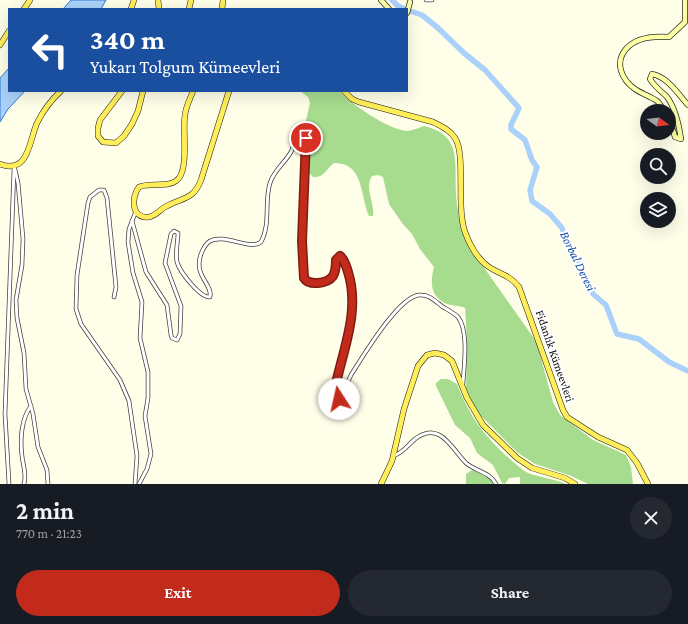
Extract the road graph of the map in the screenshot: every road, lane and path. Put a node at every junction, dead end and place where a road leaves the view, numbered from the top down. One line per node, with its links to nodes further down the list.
1 (381, 0): 5 (street)
2 (426, 0): 3 (street)
3 (432, 0)
4 (685, 0): 14 (street)
5 (388, 8)
6 (8, 33): 7 (main road)
7 (0, 45)
8 (60, 92): 20 (main road)
9 (121, 92): 10 (main road)
10 (143, 92)
11 (193, 92): 21 (main road)
12 (229, 92): 21 (main road)
13 (345, 92): 35 (main road, Fidanlık Kümeevleri)
14 (659, 104)
15 (670, 104): 16 (street)
16 (688, 105)
17 (676, 117): 18 (street)
18 (676, 137)
19 (0, 164): 20 (main road)
20 (14, 165): 25 (street); 27 (street)
21 (136, 212): 22 (street)
22 (132, 221): 24 (street); 31 (street)
23 (114, 297): 30 (street)
24 (462, 387): 26 (main road); 34 (main road)
25 (31, 406): 28 (street); 29 (street)
26 (393, 456): 32 (main road); 33 (street)
27 (9, 484)
28 (24, 484)
29 (48, 484)
30 (135, 484)
31 (139, 484)
32 (381, 484)
33 (496, 484)
34 (575, 484)
35 (648, 484)

